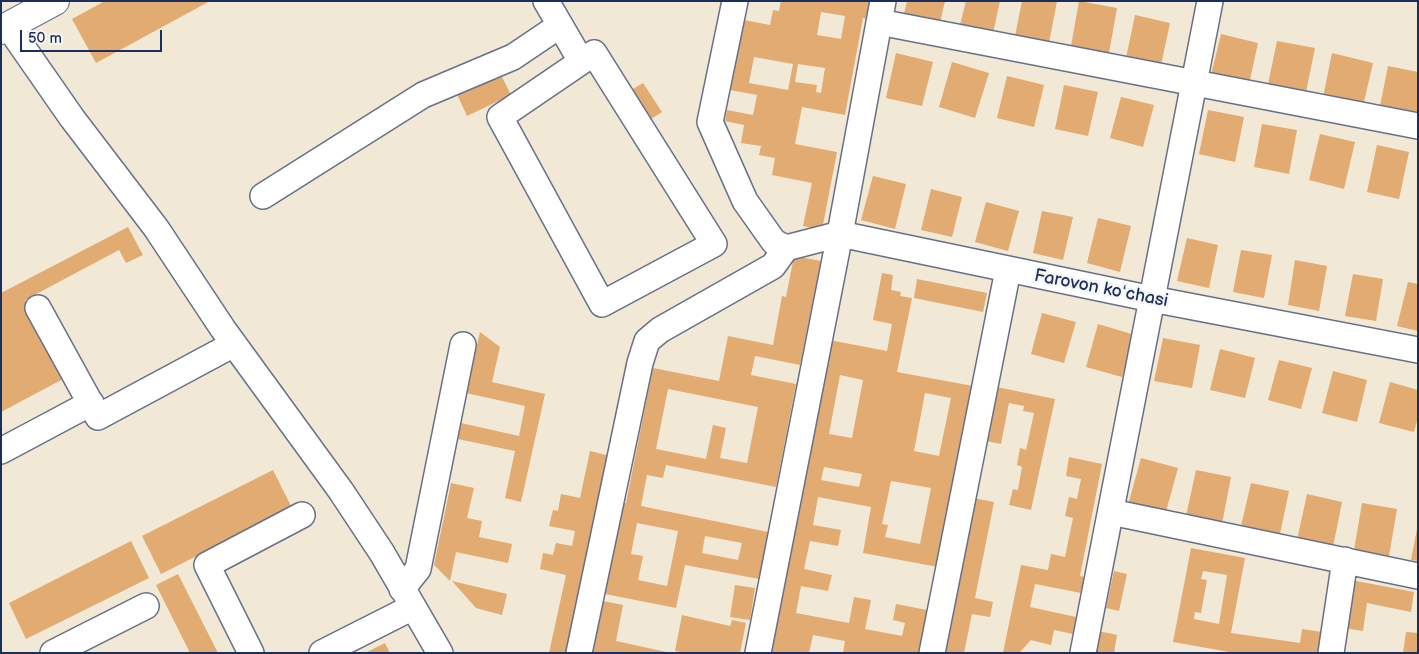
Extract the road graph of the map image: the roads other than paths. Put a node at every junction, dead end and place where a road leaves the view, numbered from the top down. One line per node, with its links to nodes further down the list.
1 (55, 1): 7 (main road)
2 (546, 1): 6 (street)
3 (735, 1): 13 (street)
4 (1210, 1): 9 (street)
5 (881, 12): 9 (street); 12 (street)
6 (559, 26): 8 (street); 11 (street)
7 (5, 28): 17 (street)
8 (580, 61): 8 (street)
9 (1194, 84): 10 (street); 15 (street)
10 (1418, 126)
11 (263, 196)
12 (840, 234): 13 (street, Farovon koʻchasi); 14 (street, Farovon koʻchasi); 33 (street)
13 (786, 248): 32 (street)
14 (1008, 270): 15 (street, Farovon koʻchasi); 34 (street)
15 (1152, 299): 19 (street, Farovon koʻchasi); 22 (street)
16 (38, 308): 20 (street)
17 (234, 344): 20 (street); 26 (street)
18 (463, 345): 26 (street)
19 (1418, 350)
20 (91, 403): 21 (street)
21 (1, 451)
22 (1111, 512): 24 (street); 35 (street)
23 (302, 515): 29 (street)
24 (1345, 560): 25 (street); 36 (street)
25 (1418, 576)
26 (407, 598): 30 (street); 31 (street)
27 (146, 606): 28 (street)
28 (53, 653)
29 (251, 653)
30 (322, 653)
31 (440, 653)
32 (579, 653)
33 (758, 653)
34 (932, 653)
35 (1083, 653)
36 (1331, 653)

